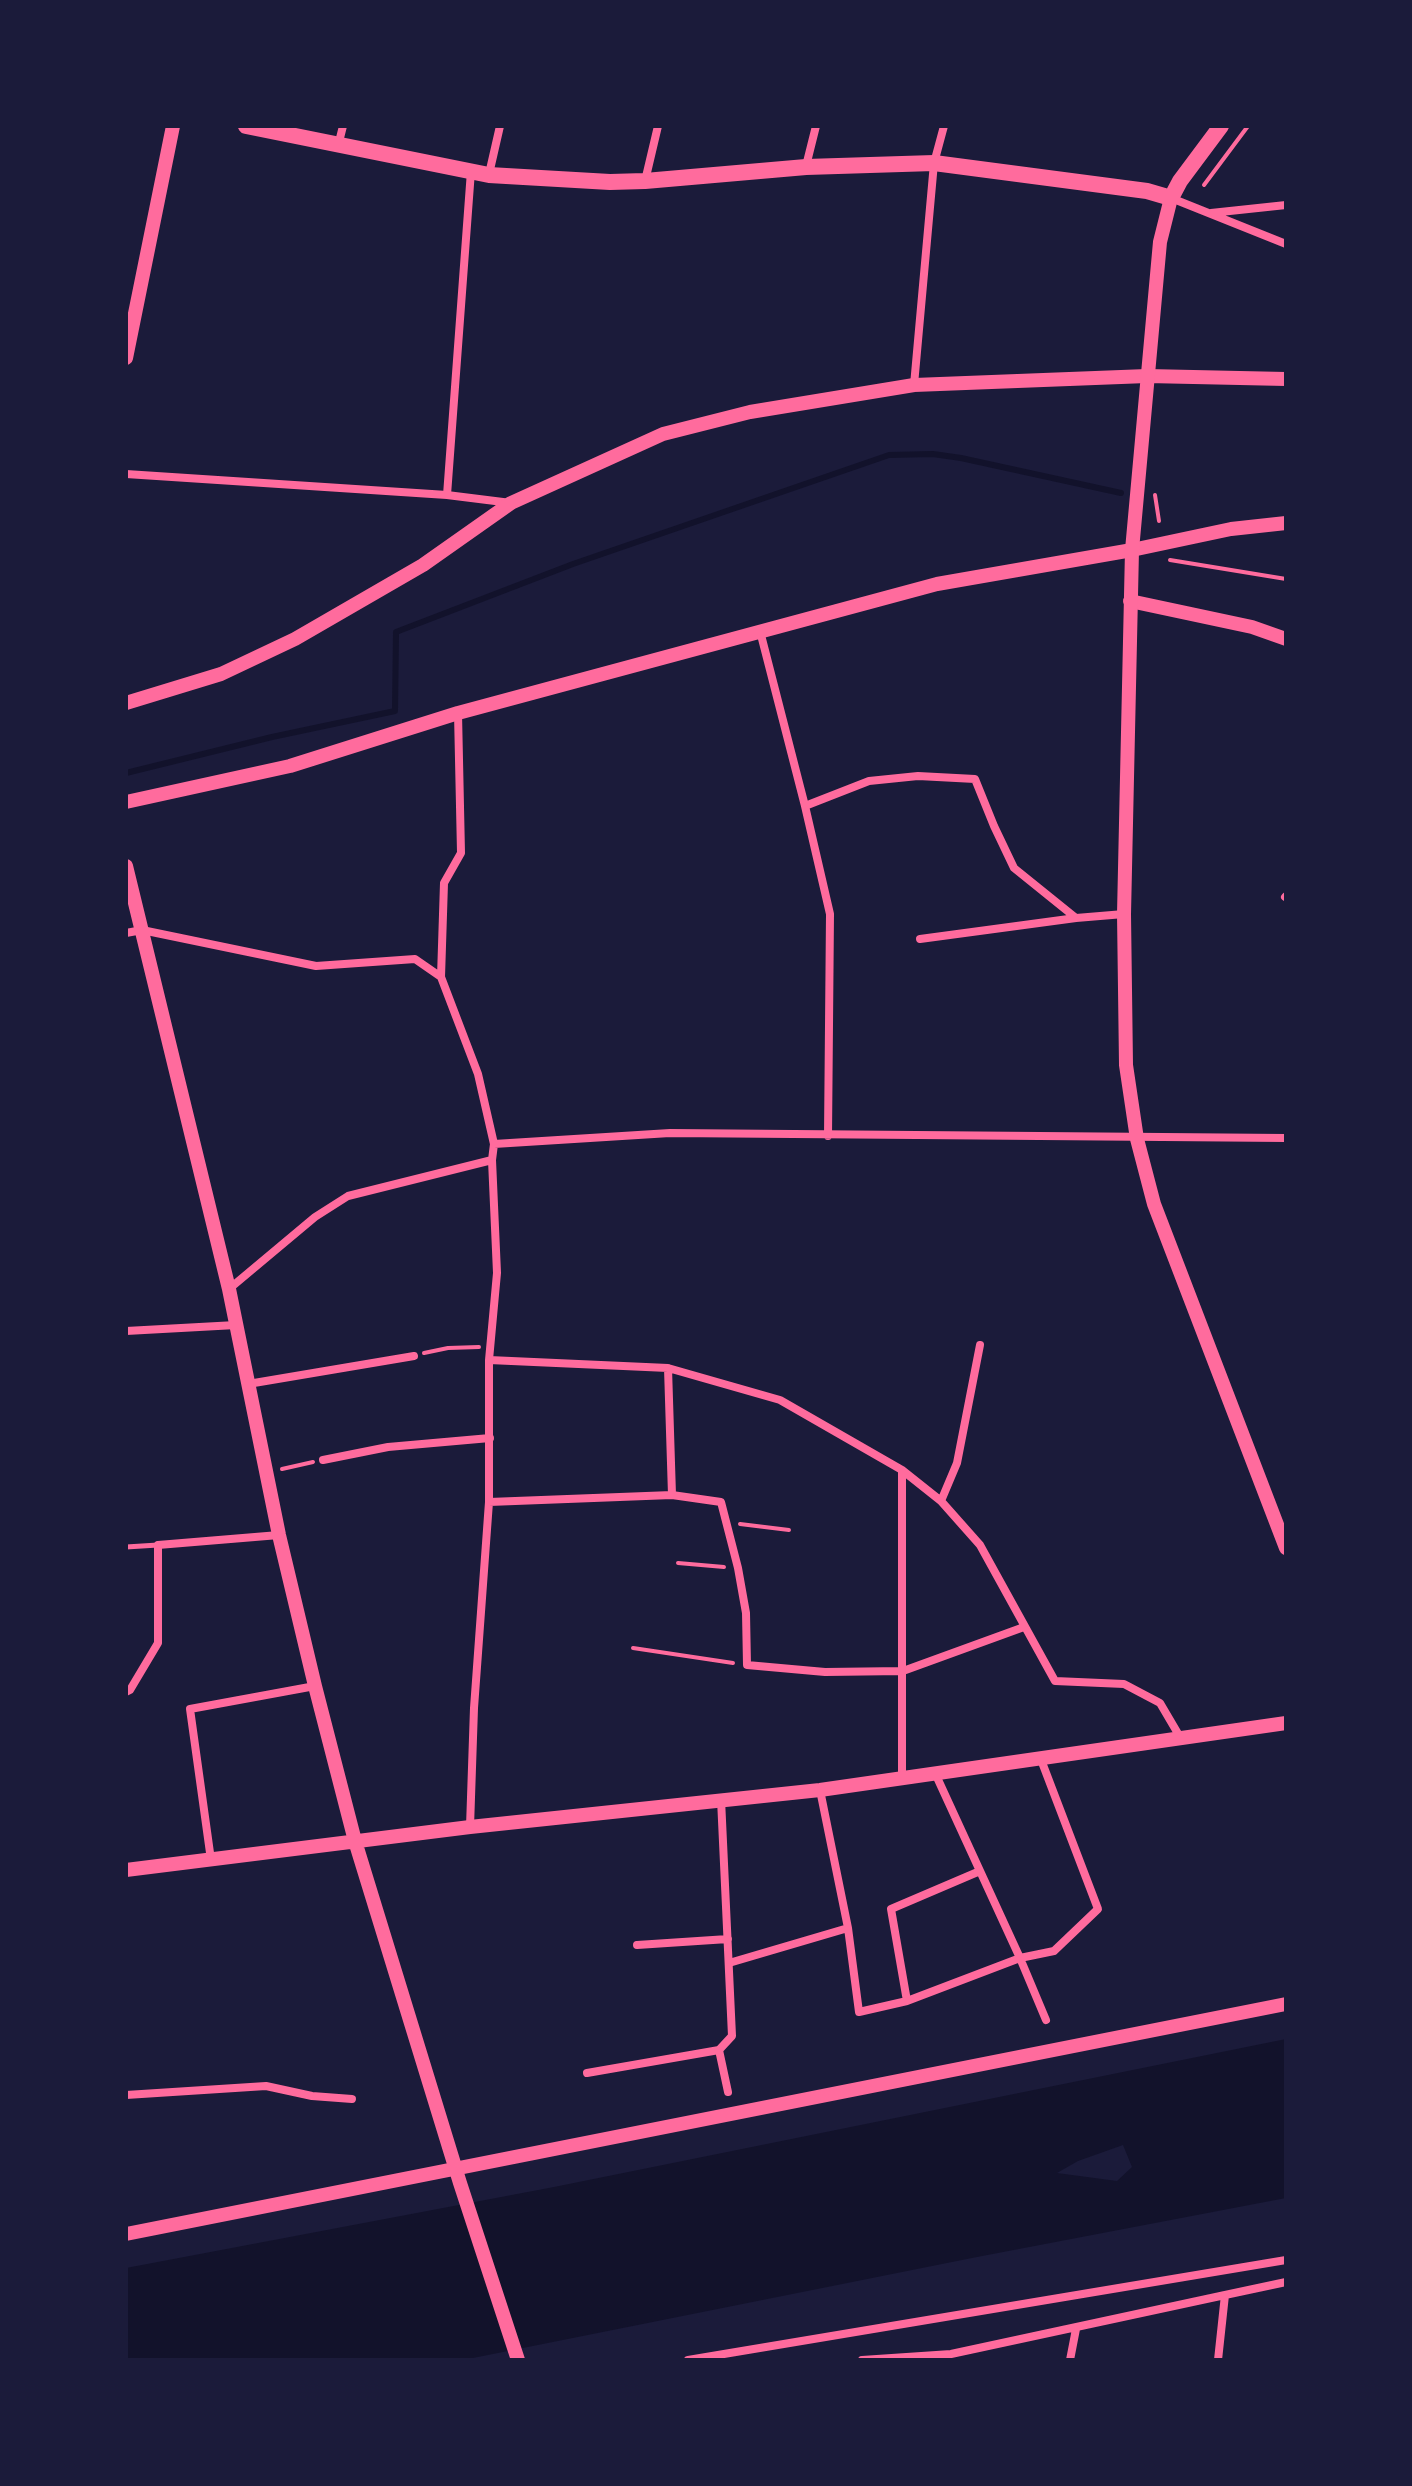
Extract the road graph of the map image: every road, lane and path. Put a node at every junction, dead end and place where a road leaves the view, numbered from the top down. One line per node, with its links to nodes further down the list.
1 (173, 126): 21 (street)
2 (246, 126): 10 (main road)
3 (343, 126): 10 (street)
4 (500, 126): 14 (street)
5 (658, 126): 15 (street)
6 (816, 126): 12 (street)
7 (944, 126): 11 (street)
8 (1221, 126): 17 (main road)
9 (1248, 126): 16 (path)
10 (338, 146): 13 (main road)
11 (934, 163): 12 (main road); 17 (main road); 24 (street)
12 (806, 167): 15 (main road)
13 (471, 171): 14 (main road); 26 (street)
14 (489, 175): 15 (main road)
15 (645, 181)
16 (1204, 185)
17 (1171, 198): 19 (street); 22 (street)
18 (1286, 205): 19 (street)
19 (1208, 213): 20 (street)
20 (1286, 244)
21 (126, 358)
22 (1147, 376): 23 (street); 24 (street); 29 (street)
23 (1286, 379)
24 (914, 385): 27 (street)
25 (126, 474): 26 (street)
26 (447, 495): 27 (street)
27 (511, 503): 35 (street)
28 (1286, 523): 29 (street)
29 (1132, 550): 32 (street); 33 (street)
30 (1160, 558): 31 (path)
31 (1286, 579)
32 (1130, 601): 34 (street); 40 (street)
33 (760, 631): 36 (street); 38 (street)
34 (1286, 639)
35 (126, 703)
36 (458, 713): 37 (street); 45 (street)
37 (126, 802)
38 (805, 806): 41 (street); 46 (street)
39 (126, 866): 42 (street)
40 (1124, 914): 41 (street); 48 (street)
41 (1076, 918): 44 (street)
42 (142, 930): 43 (street); 45 (street); 51 (street)
43 (126, 933)
44 (920, 939)
45 (441, 977): 49 (street)
46 (828, 1136): 48 (street); 49 (street)
47 (1286, 1138): 48 (street)
48 (1137, 1139): 72 (street)
49 (494, 1144): 50 (street)
50 (492, 1160): 51 (street); 55 (street)
51 (229, 1289): 52 (street)
52 (236, 1325): 53 (street); 59 (street)
53 (126, 1331)
54 (980, 1345): 65 (street)
55 (491, 1346): 56 (path); 57 (street)
56 (414, 1356): 59 (street)
57 (489, 1360): 58 (street); 60 (street)
58 (668, 1368): 62 (street); 64 (street)
59 (248, 1384): 63 (street)
60 (490, 1438): 61 (street); 66 (street)
61 (323, 1460): 63 (path)
62 (902, 1470): 65 (street); 78 (street)
63 (266, 1472): 69 (street)
64 (672, 1495): 66 (street); 67 (street)
65 (941, 1501): 75 (street)
66 (489, 1502): 88 (street)
67 (726, 1523): 68 (path); 74 (street)
68 (789, 1530)
69 (279, 1535): 70 (street); 79 (street)
70 (158, 1545): 71 (lane); 80 (street)
71 (126, 1547)
72 (1286, 1548)
73 (678, 1563): 74 (path)
74 (738, 1568): 77 (street)
75 (1024, 1627): 78 (street); 82 (street)
76 (633, 1648): 77 (path)
77 (747, 1665): 78 (street)
78 (903, 1671): 85 (street)
79 (315, 1686): 89 (street); 90 (street)
80 (126, 1692)
81 (1286, 1723): 82 (street)
82 (1180, 1737): 83 (street)
83 (1040, 1757): 84 (street); 96 (street)
84 (935, 1772): 85 (street); 92 (street)
85 (902, 1778): 86 (street)
86 (820, 1790): 87 (street); 93 (street)
87 (721, 1799): 88 (street); 94 (street)
88 (470, 1827): 89 (street)
89 (355, 1841): 90 (street); 106 (street)
90 (211, 1860): 91 (street)
91 (126, 1870)
92 (980, 1871): 96 (street); 98 (street)
93 (848, 1928): 97 (street); 98 (street)
94 (728, 1939): 95 (street); 97 (street)
95 (637, 1945)
96 (1020, 1958): 98 (street); 100 (street)
97 (729, 1963): 101 (street)
98 (907, 2001)
99 (1286, 2004): 106 (street)
100 (1046, 2020)
101 (719, 2050): 102 (street); 103 (street)
102 (587, 2073)
103 (728, 2092)
104 (126, 2095): 105 (street)
105 (352, 2099)
106 (458, 2177): 107 (street); 113 (street)
107 (126, 2234)
108 (1286, 2260): 114 (street)
109 (1286, 2282): 110 (street)
110 (1225, 2295): 111 (street); 117 (street)
111 (1076, 2329): 112 (street); 116 (street)
112 (951, 2357): 115 (street)
113 (518, 2360)
114 (688, 2360)
115 (862, 2360)
116 (1070, 2360)
117 (1218, 2360)

